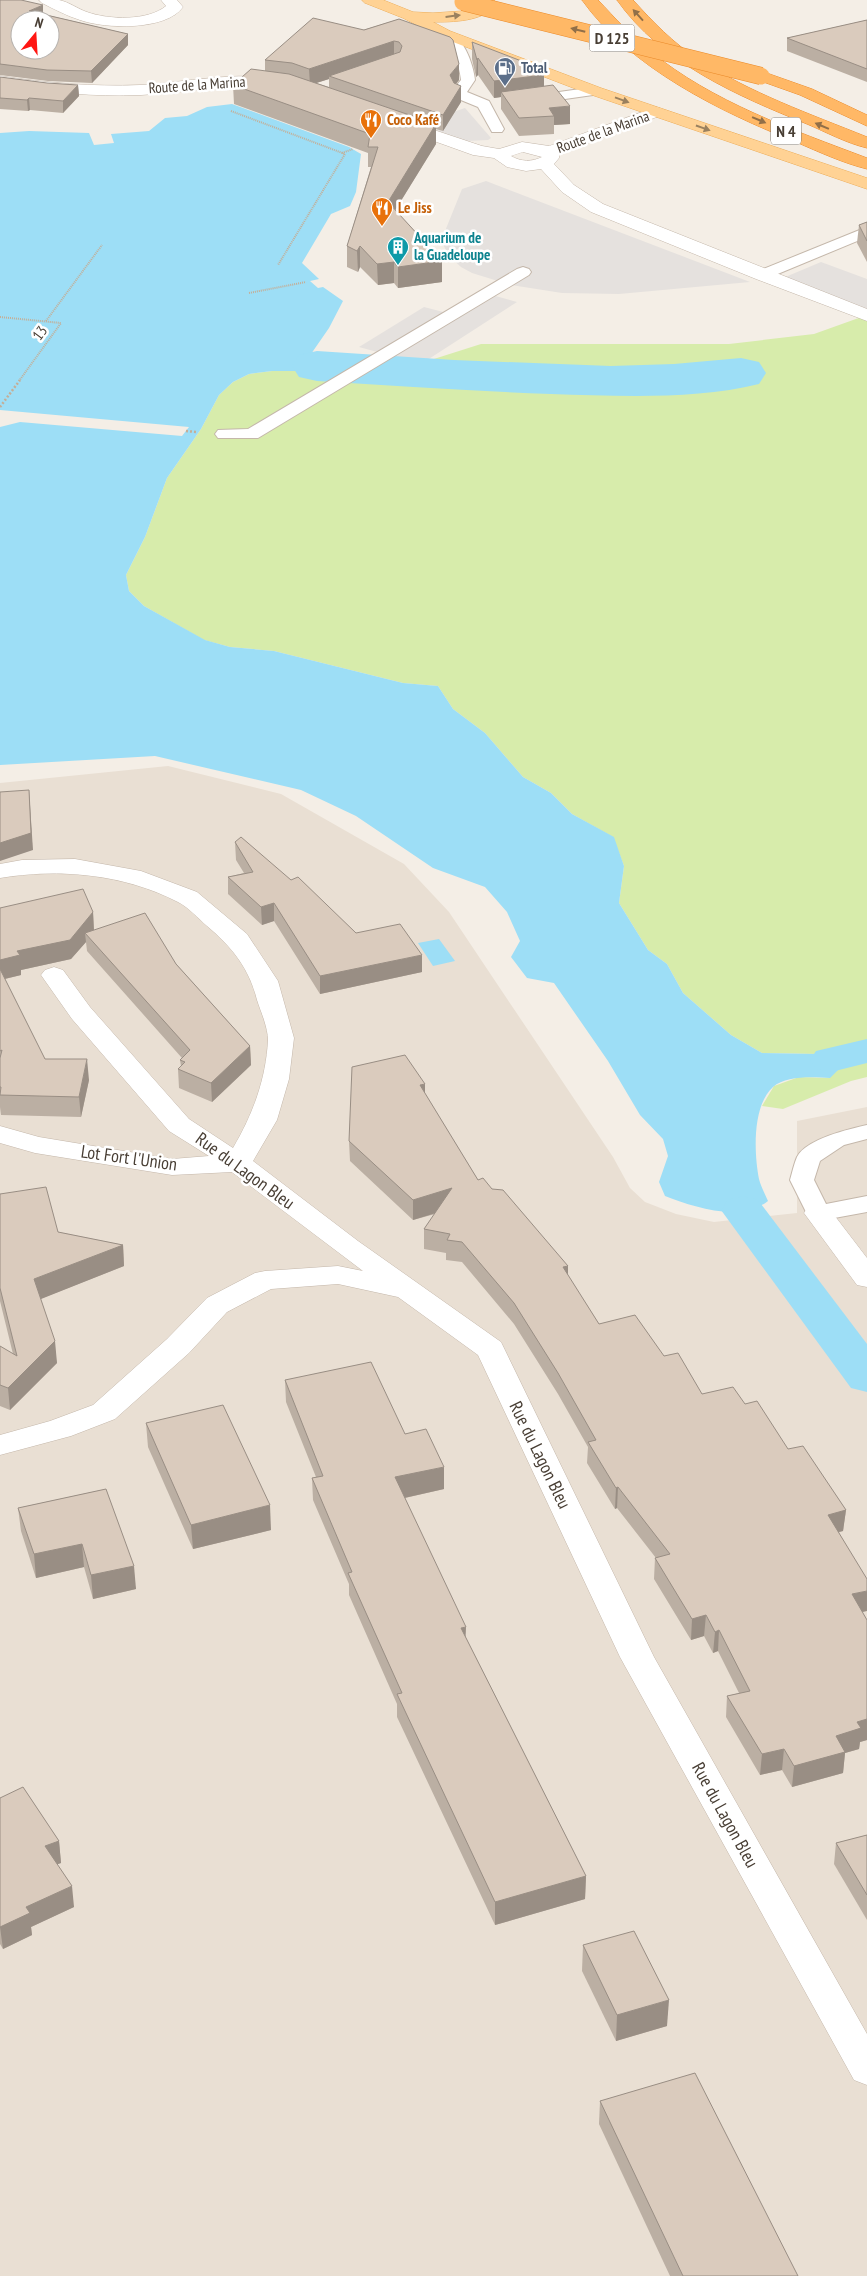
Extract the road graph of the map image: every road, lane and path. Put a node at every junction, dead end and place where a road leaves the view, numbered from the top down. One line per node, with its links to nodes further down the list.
1 (47, 0): 2 (street)
2 (169, 0)
3 (370, 0): 8 (main road)
4 (486, 0): 8 (main road, one-way to 4)
5 (590, 0): 25 (highway, N 4, one-way to 25)
6 (625, 0): 21 (highway, N 4, one-way to 6)
7 (460, 1): 19 (highway, D 125, one-way to 7, bridge)
8 (408, 15): 9 (main road)
9 (445, 34): 12 (main road); 14 (lane)
10 (0, 81): 11 (street, Route de la Marina)
11 (292, 86)
12 (595, 91): 13 (lane); 17 (main road, one-way to 17)
13 (515, 102)
14 (484, 104): 15 (lane); 20 (lane)
15 (500, 104)
16 (235, 109): 23 (path)
17 (656, 112): 24 (street, Route de la Marina); 26 (main road, one-way to 26)
18 (383, 117): 24 (street, Route de la Marina)
19 (867, 121)
20 (497, 129)
21 (867, 143)
22 (353, 149): 23 (path)
23 (341, 153): 29 (path)
24 (547, 157): 31 (street)
25 (867, 164)
26 (867, 184)
27 (867, 232): 31 (lane)
28 (102, 245): 36 (path)
29 (278, 265)
30 (524, 272): 38 (lane)
31 (762, 276): 34 (street)
32 (306, 282): 33 (path)
33 (249, 293)
34 (867, 315)
35 (0, 318): 36 (path, 13)
36 (46, 321): 37 (path, 13)
37 (0, 407)
38 (224, 434)
39 (0, 871): 43 (street)
40 (54, 975): 43 (street, Rue du Lagon Bleu)
41 (867, 1132): 45 (lane)
42 (0, 1134): 43 (street, Lot Fort l'Union)
43 (238, 1163): 47 (street, Rue du Lagon Bleu)
44 (867, 1204): 45 (lane)
45 (818, 1214): 46 (street)
46 (867, 1278)
47 (407, 1290): 48 (street); 49 (street, Rue du Lagon Bleu)
48 (0, 1445)
49 (867, 2069)

